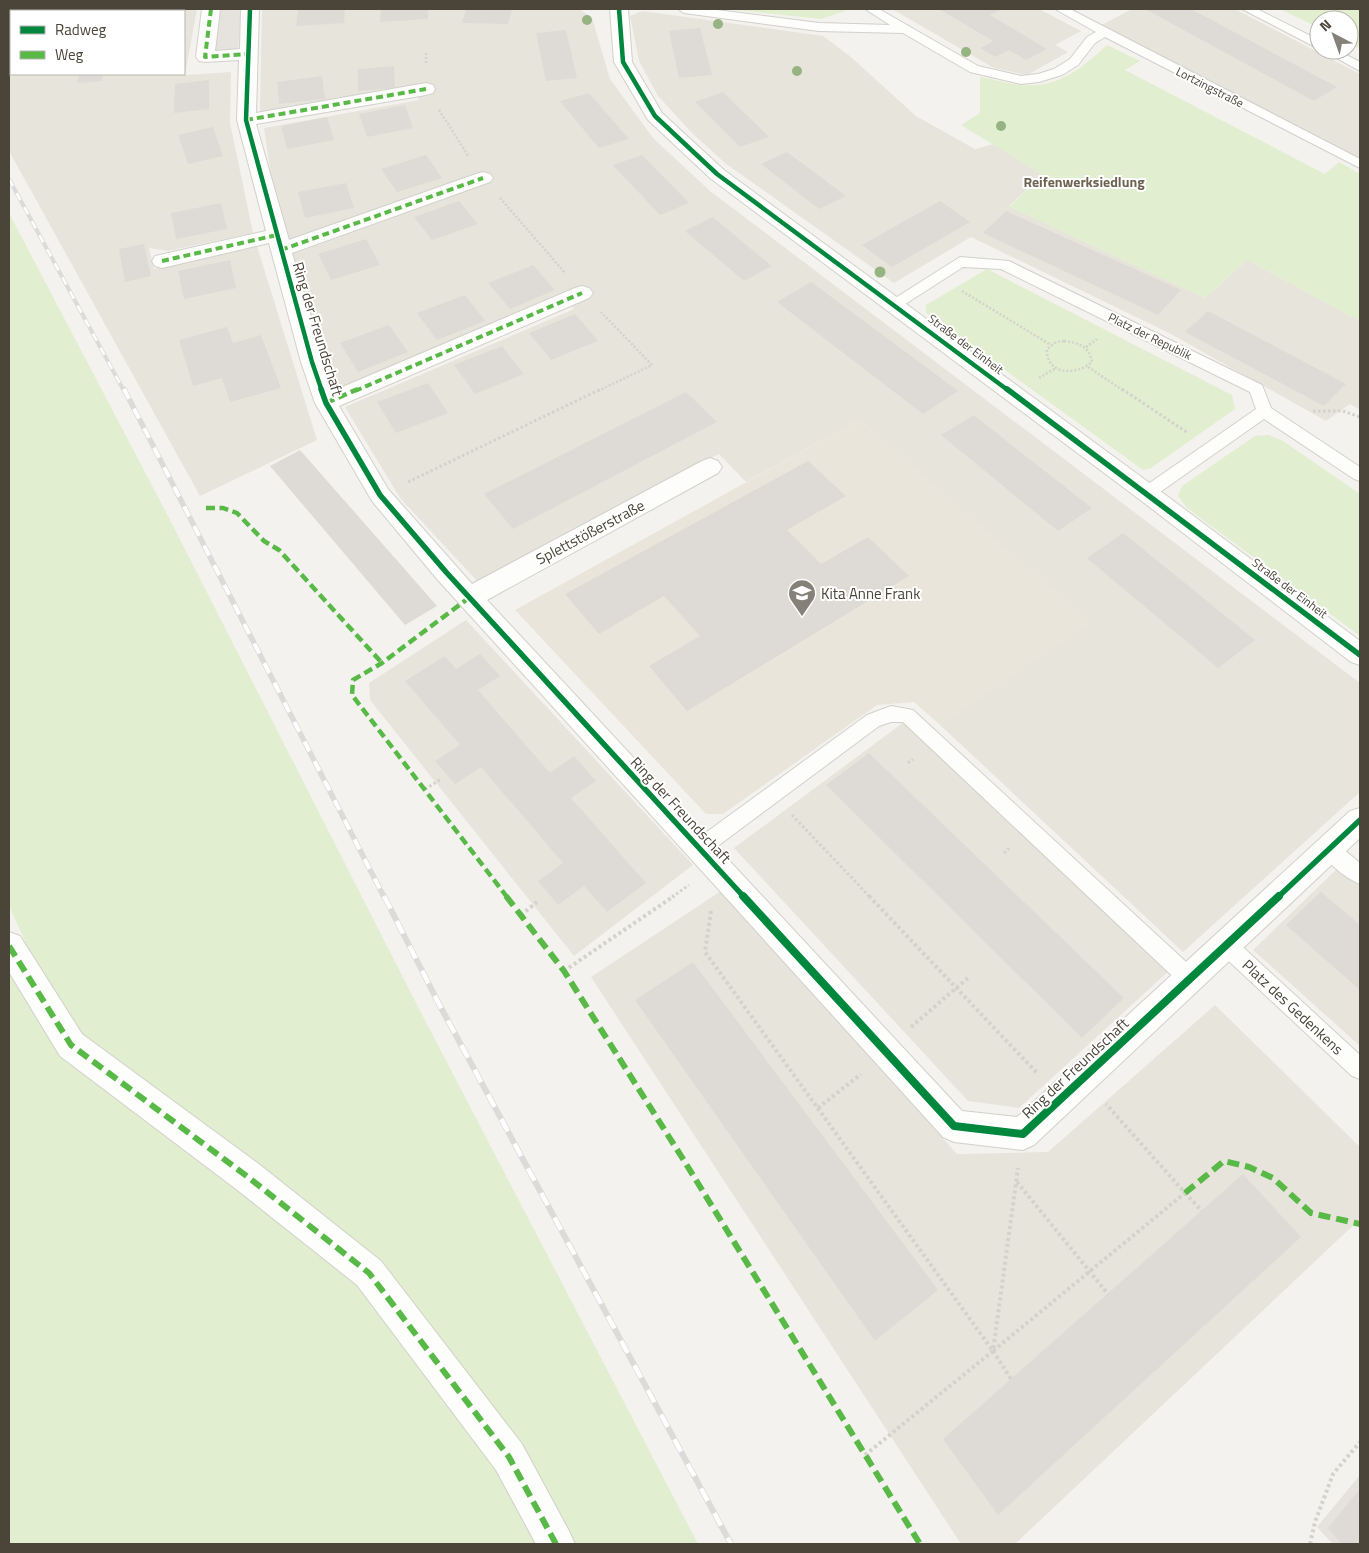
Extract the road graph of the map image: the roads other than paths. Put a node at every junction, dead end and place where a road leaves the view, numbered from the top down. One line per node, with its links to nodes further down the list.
1 (211, 9): 11 (street)
2 (250, 9): 11 (street, Ring der Freundschaft)
3 (619, 9): 21 (street, Straße der Einheit)
4 (684, 9): 8 (lane)
5 (871, 9): 8 (lane)
6 (1060, 9): 9 (lane, Lortzingstraße)
7 (1248, 9): 10 (lane)
8 (904, 29): 9 (lane)
9 (1105, 32): 16 (lane, Lortzingstraße)
10 (1309, 40)
11 (248, 54): 15 (street, Ring der Freundschaft)
12 (1347, 60): 13 (lane)
13 (1360, 67)
14 (426, 89): 15 (street)
15 (246, 120): 18 (street, Ring der Freundschaft)
16 (1360, 164)
17 (482, 178): 18 (street, Ring der Freundschaft)
18 (279, 242): 19 (street); 22 (street, Ring der Freundschaft)
19 (162, 261)
20 (582, 293): 22 (street, Ring der Freundschaft)
21 (894, 305): 23 (lane, Platz der Republik); 26 (street, Straße der Einheit)
22 (326, 403): 27 (street, Ring der Freundschaft)
23 (1264, 411): 25 (lane); 26 (lane)
24 (710, 467): 27 (street, Splettstößerstraße)
25 (1360, 475)
26 (1147, 493): 28 (street, Straße der Einheit)
27 (470, 597): 31 (street, Ring der Freundschaft)
28 (1360, 656)
29 (1360, 820): 30 (street, Ring der Freundschaft)
30 (1329, 849): 32 (lane); 33 (street, Ring der Freundschaft)
31 (708, 857): 35 (lane, Ring der Freundschaft); 35 (street, Ring der Freundschaft)
32 (1360, 875)
33 (1226, 945): 35 (street, Ring der Freundschaft); 36 (lane, Platz des Gedenkens)
34 (9, 946): 37 (street)
35 (1190, 979)
36 (1360, 1069)
37 (556, 1544)

